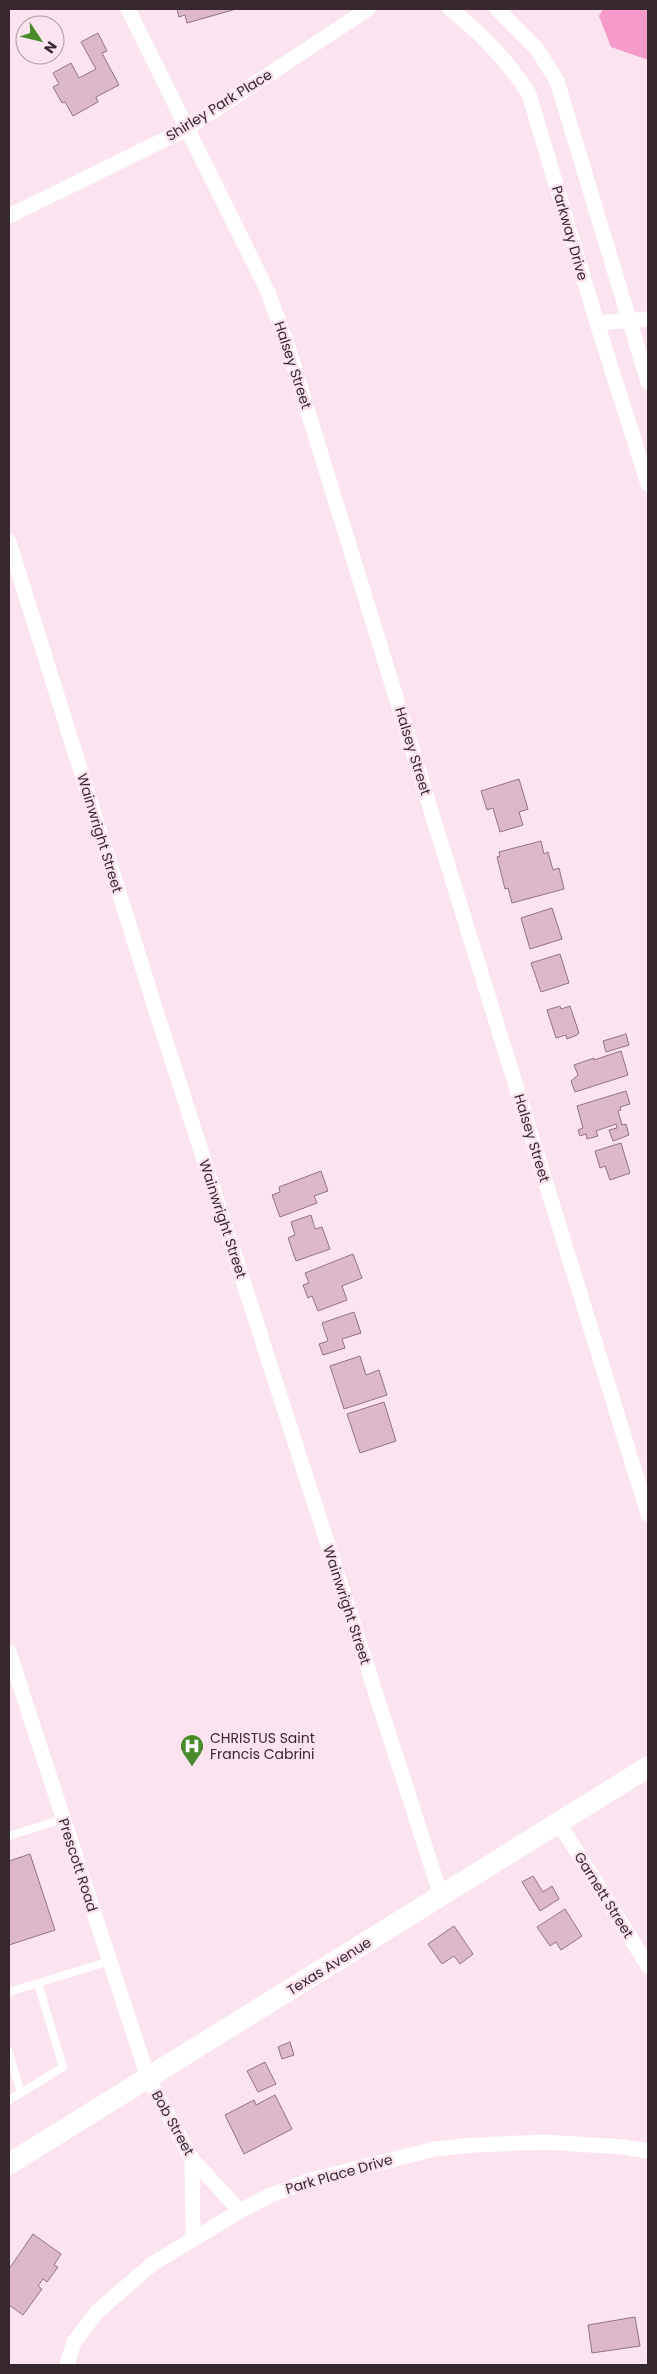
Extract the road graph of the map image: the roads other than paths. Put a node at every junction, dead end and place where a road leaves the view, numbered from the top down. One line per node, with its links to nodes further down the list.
1 (128, 9): 5 (street, Halsey Street)
2 (368, 9): 5 (street, Shirley Park Place)
3 (450, 9): 9 (street, Parkway Drive)
4 (498, 9): 8 (street)
5 (186, 129): 6 (street, Shirley Park Place); 13 (street, Halsey Street)
6 (9, 216)
7 (648, 319): 8 (street)
8 (628, 321): 9 (street); 10 (street)
9 (597, 324): 11 (street, Parkway Drive)
10 (648, 382)
11 (648, 484)
12 (9, 542): 19 (street, Wainwright Street)
13 (648, 1514)
14 (9, 1652): 16 (street, Prescott Road)
15 (648, 1767): 17 (street, Texas Avenue)
16 (63, 1819): 18 (lane); 20 (street, Prescott Road)
17 (559, 1823): 19 (street, Texas Avenue); 21 (street, Garnett Street)
18 (9, 1836)
19 (441, 1896): 25 (street, Texas Avenue)
20 (110, 1961): 22 (lane); 25 (street, Prescott Road)
21 (648, 1966)
22 (38, 1983): 23 (lane); 26 (lane)
23 (9, 1992)
24 (9, 2052): 26 (lane)
25 (148, 2078): 29 (street, Bob Street); 30 (street, Texas Avenue)
26 (21, 2093): 27 (lane)
27 (9, 2100)
28 (648, 2152): 31 (street, Park Place Drive)
29 (192, 2160): 31 (street, Bob Street); 32 (street)
30 (9, 2164)
31 (240, 2211): 32 (street, Park Place Drive)
32 (193, 2239): 33 (street, Park Place Drive)
33 (67, 2365)

